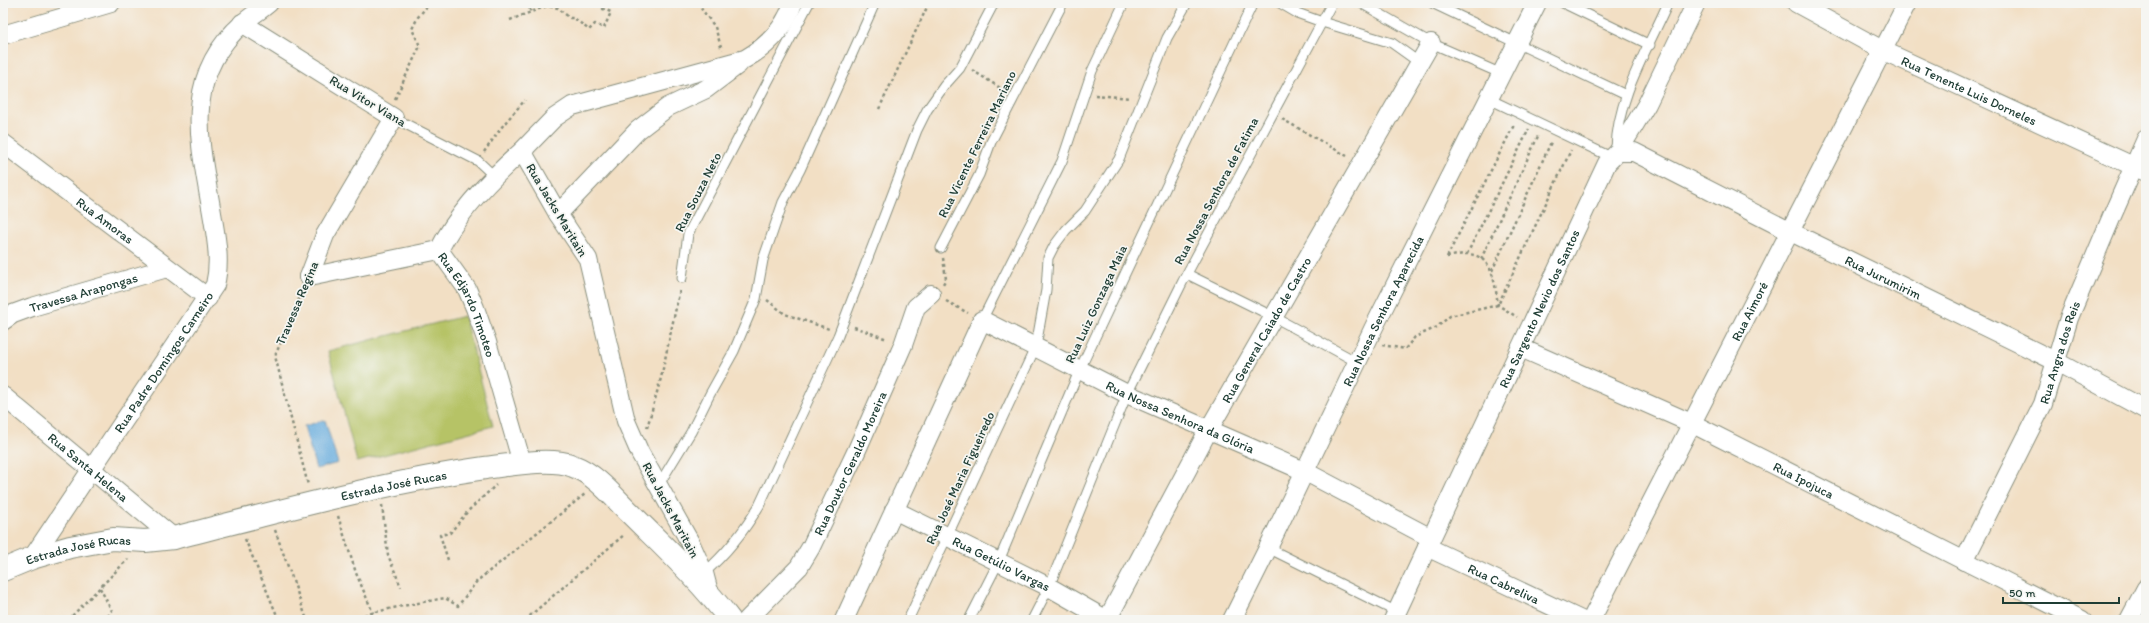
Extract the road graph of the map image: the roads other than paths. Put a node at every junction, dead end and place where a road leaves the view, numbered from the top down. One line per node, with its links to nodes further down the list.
1 (110, 3): 23 (street)
2 (269, 3): 22 (street, Rua Padre Domingos Carneiro)
3 (793, 3): 28 (street, Rua Jacks Maritain)
4 (809, 3): 46 (lane, Rua Souza Neto)
5 (875, 3): 65 (lane)
6 (994, 3): 75 (lane)
7 (1062, 3): 42 (lane, Rua Vicente Ferreira Mariano)
8 (1124, 3): 50 (lane)
9 (1188, 3): 52 (lane, Rua José Maria Figueiredo)
10 (1253, 3): 56 (lane, Rua Luiz Gonzaga Maia)
11 (1280, 3): 21 (lane)
12 (1332, 3): 21 (lane, Rua Nossa Senhora de Fatima)
13 (1361, 3): 24 (lane)
14 (1432, 3): 25 (lane)
15 (1536, 3): 25 (street, Rua Nossa Senhora Aparecida)
16 (1563, 3): 26 (lane)
17 (1668, 3): 26 (lane)
18 (1696, 3): 37 (street, Rua Sargento Nevio dos Santos)
19 (1796, 3): 27 (street, Rua Tenente Luis Dorneles)
20 (1908, 3): 27 (street, Rua Aimoré)
21 (1322, 22): 29 (lane); 45 (lane, Rua Nossa Senhora de Fatima)
22 (242, 23): 33 (street, Rua Vitor Viana); 48 (street, Rua Padre Domingos Carneiro)
23 (3, 35)
24 (1431, 43): 29 (street, Rua General Caiado de Castro); 30 (lane)
25 (1516, 44): 30 (street, Rua Nossa Senhora Aparecida); 31 (lane)
26 (1650, 45): 31 (lane)
27 (1884, 51): 38 (street, Rua Tenente Luis Dorneles); 41 (street, Rua Aimoré)
28 (745, 59): 36 (street, Rua Jacks Maritain); 40 (street)
29 (1420, 63): 49 (street, Rua General Caiado de Castro)
30 (1502, 74): 32 (street, Rua Nossa Senhora Aparecida)
31 (1626, 95): 37 (lane)
32 (1489, 99): 37 (lane); 55 (street, Rua Nossa Senhora Aparecida)
33 (391, 116): 39 (lane, Rua Vitor Viana); 43 (street, Travessa Regina)
34 (2146, 139): 38 (street, Rua Angra dos Reis)
35 (3, 143): 44 (street, Rua Amoras)
36 (522, 151): 39 (street, Rua Edjardo Timoteo); 40 (street, Rua Jacks Maritain)
37 (1615, 155): 41 (street, Rua Jurumirim); 53 (street, Rua Sargento Nevio dos Santos)
38 (2140, 169): 54 (street, Rua Angra dos Reis)
39 (494, 176): 43 (street, Rua Edjardo Timoteo)
40 (558, 214): 65 (street, Rua Jacks Maritain)
41 (1791, 232): 54 (street, Rua Jurumirim); 60 (street, Rua Aimoré)
42 (941, 248)
43 (439, 250): 62 (street, Rua Edjardo Timoteo)
44 (167, 268): 48 (street, Rua Amoras); 51 (street, Travessa Arapongas)
45 (1187, 274): 49 (lane); 57 (lane, Rua Nossa Senhora de Fatima)
46 (682, 278)
47 (931, 294): 81 (street, Rua Doutor Geraldo Moreira)
48 (208, 298): 63 (street, Rua Padre Domingos Carneiro)
49 (1274, 317): 55 (lane); 61 (street, Rua General Caiado de Castro)
50 (982, 320): 52 (street, Rua Nossa Senhora da Glória); 66 (street)
51 (3, 321)
52 (1036, 346): 56 (street, Rua Nossa Senhora da Glória); 67 (lane, Rua José Maria Figueiredo)
53 (1521, 348): 60 (street, Rua Ipojuca); 69 (street, Rua Sargento Nevio dos Santos)
54 (2055, 361): 59 (street, Rua Jurumirim); 72 (street, Rua Angra dos Reis)
55 (1357, 362): 64 (street, Rua Nossa Senhora Aparecida)
56 (1080, 369): 57 (street, Rua Nossa Senhora da Glória); 73 (lane, Rua Luiz Gonzaga Maia)
57 (1127, 394): 61 (street, Rua Nossa Senhora da Glória); 76 (lane, Rua Nossa Senhora de Fatima)
58 (3, 396): 63 (street, Rua Santa Helena)
59 (2146, 410)
60 (1691, 423): 72 (street, Rua Ipojuca); 88 (street, Rua Aimoré)
61 (1209, 430): 64 (street, Rua Nossa Senhora da Glória); 86 (street, Rua General Caiado de Castro)
62 (522, 463): 68 (street, Estrada José Rucas); 75 (street, Estrada José Rucas)
63 (92, 468): 68 (street, Rua Santa Helena); 71 (street, Rua Padre Domingos Carneiro)
64 (1304, 471): 69 (street, Rua Nossa Senhora da Glória); 70 (street, Rua Nossa Senhora Aparecida)
65 (658, 486): 75 (street, Rua Jacks Maritain)
66 (894, 510): 67 (street, Rua Getúlio Vargas); 82 (street)
67 (946, 537): 73 (street, Rua Getúlio Vargas); 83 (lane, Rua José Maria Figueiredo)
68 (174, 538): 71 (street, Estrada José Rucas)
69 (1429, 542): 78 (street, Rua Sargento Nevio dos Santos); 87 (street, Rua Cabreliva)
70 (1268, 548): 78 (lane); 79 (street, Rua Nossa Senhora Aparecida)
71 (32, 558): 74 (street, Estrada José Rucas)
72 (1964, 561): 89 (street, Rua Ipojuca)
73 (998, 563): 76 (street, Rua Getúlio Vargas); 84 (lane, Rua Luiz Gonzaga Maia)
74 (3, 570)
75 (707, 583): 80 (street, Estrada José Rucas)
76 (1049, 588): 85 (lane, Rua Nossa Senhora de Fatima); 86 (street, Rua Getúlio Vargas)
77 (2146, 588): 90 (street)
78 (1395, 616)
79 (1236, 618)
80 (730, 620)
81 (747, 620)
82 (844, 620)
83 (908, 620)
84 (969, 620)
85 (1032, 620)
86 (1107, 620)
87 (1581, 620)
88 (1591, 620)
89 (2082, 620)
90 (2129, 620)

